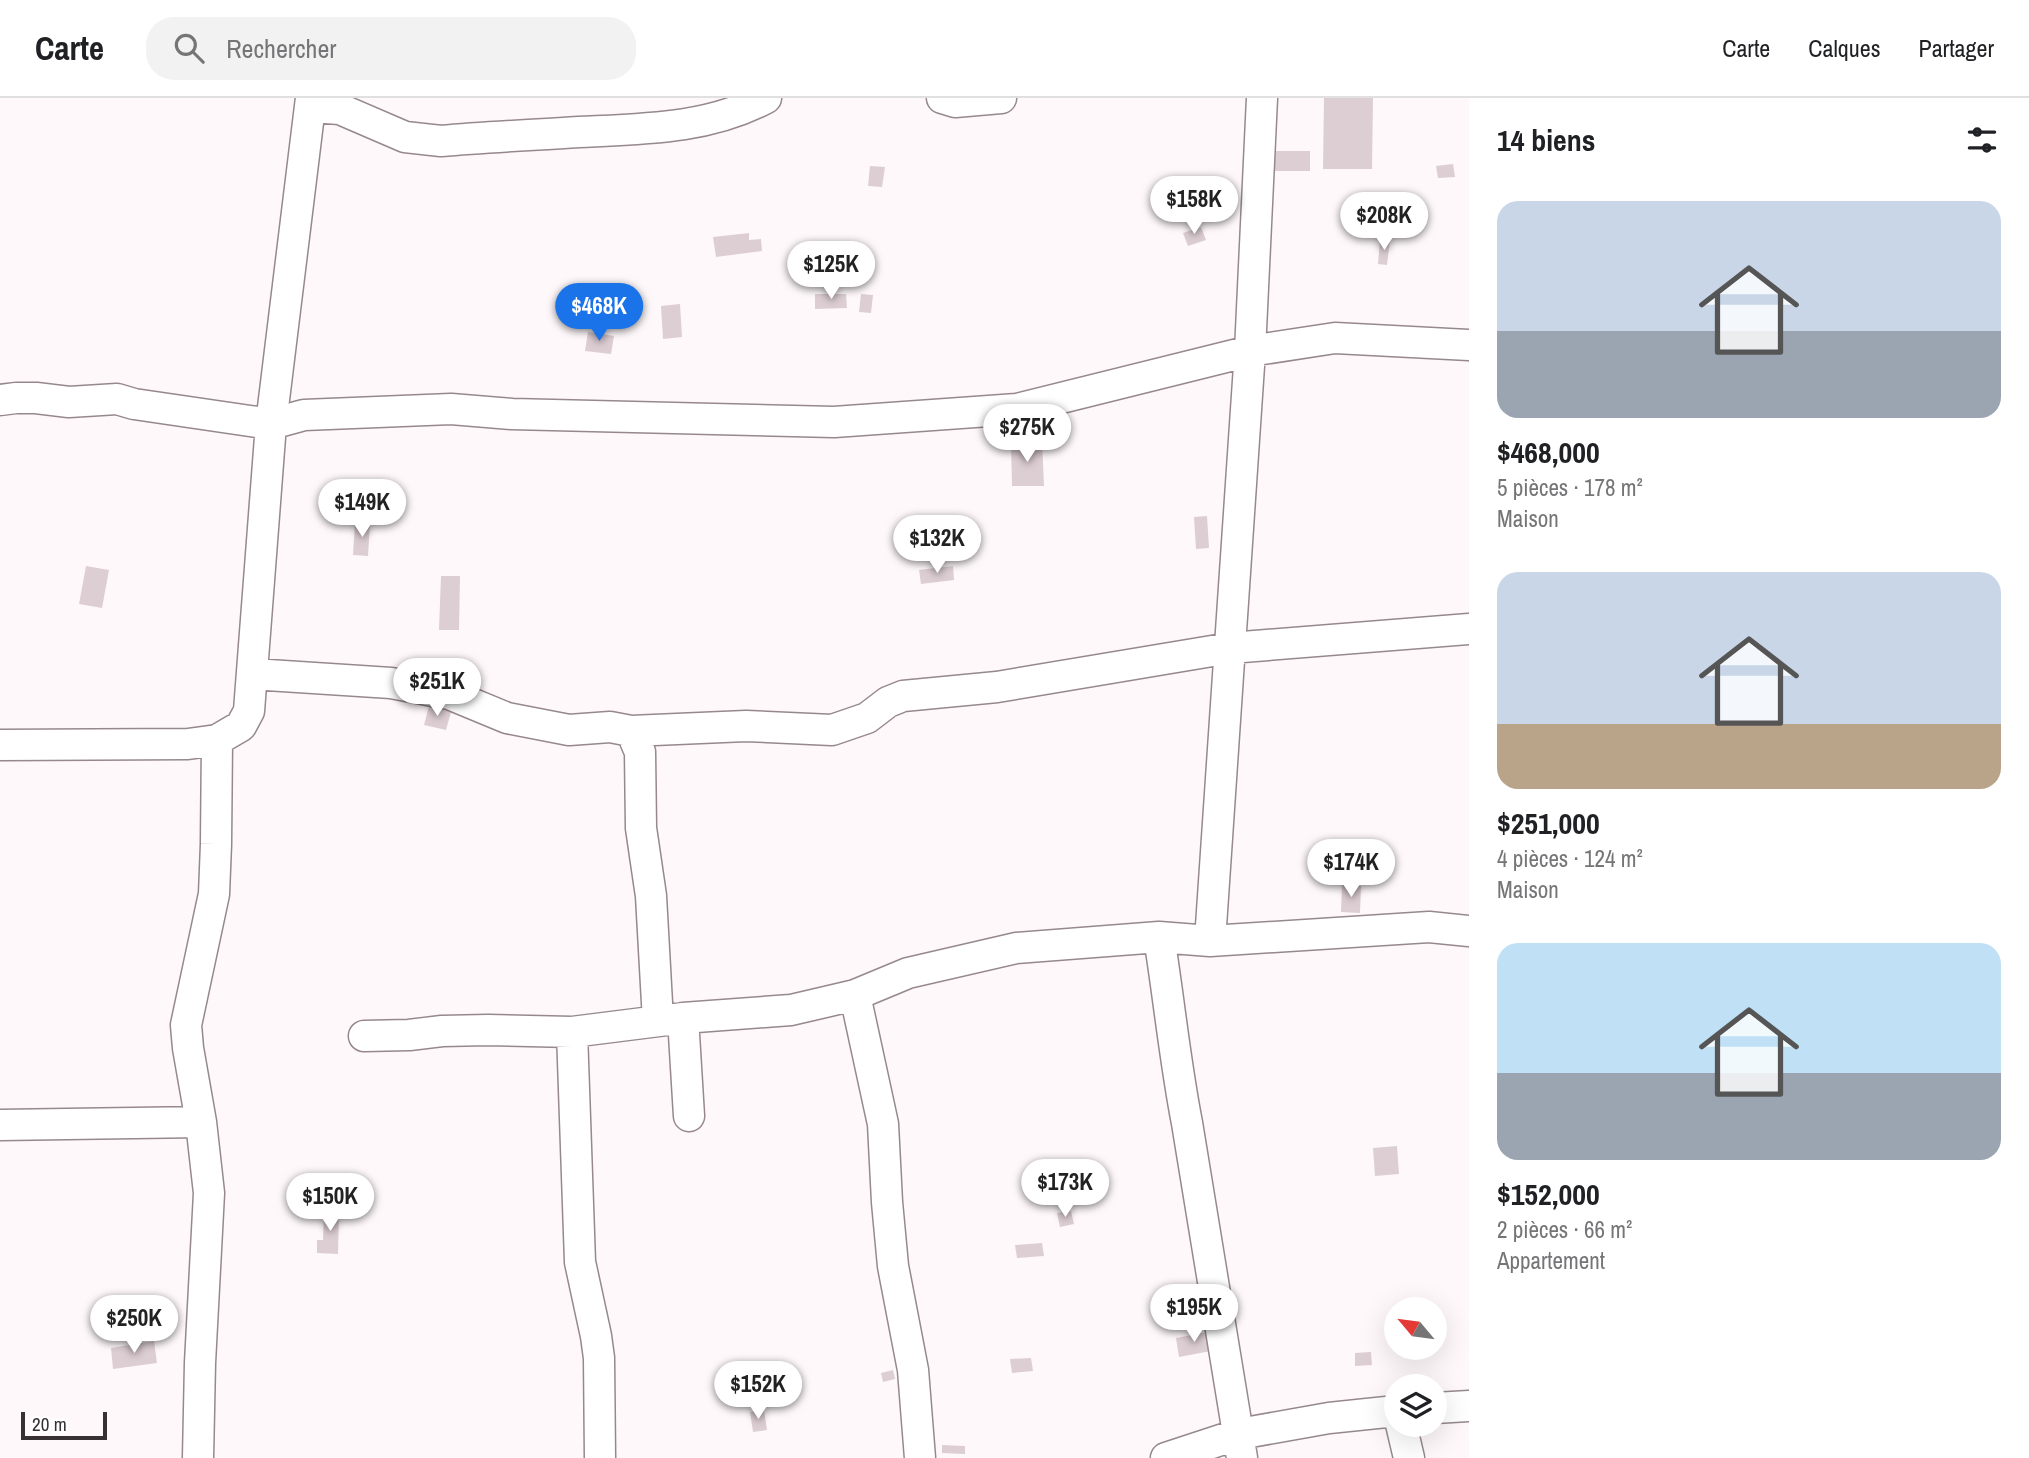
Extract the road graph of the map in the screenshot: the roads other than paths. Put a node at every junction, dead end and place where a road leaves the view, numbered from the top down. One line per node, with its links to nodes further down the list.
1 (766, 98): 5 (street)
2 (942, 98): 3 (street)
3 (1001, 98)
4 (1262, 98): 7 (street)
5 (311, 103): 9 (street)
6 (1469, 345): 7 (street)
7 (1251, 351): 9 (street); 11 (street)
8 (0, 400): 9 (street)
9 (271, 424): 12 (street)
10 (1469, 629): 11 (street)
11 (1230, 648): 13 (street); 18 (street)
12 (252, 674): 13 (street); 14 (street)
13 (631, 731): 20 (street)
14 (217, 740): 15 (street); 24 (street)
15 (0, 745)
16 (1469, 931): 18 (street)
17 (1159, 937): 18 (street); 19 (street); 30 (street)
18 (1210, 941)
19 (855, 996): 20 (street); 33 (street)
20 (671, 1019): 21 (street); 23 (street)
21 (572, 1032): 22 (street); 32 (street)
22 (364, 1036)
23 (689, 1116)
24 (201, 1122): 25 (street); 31 (street)
25 (0, 1125)
26 (1469, 1406): 27 (street)
27 (1447, 1407)
28 (1384, 1412): 30 (street)
29 (1404, 1437): 35 (street)
30 (1240, 1446): 34 (street)
31 (198, 1458)
32 (600, 1458)
33 (920, 1458)
34 (1166, 1458)
35 (1409, 1458)

